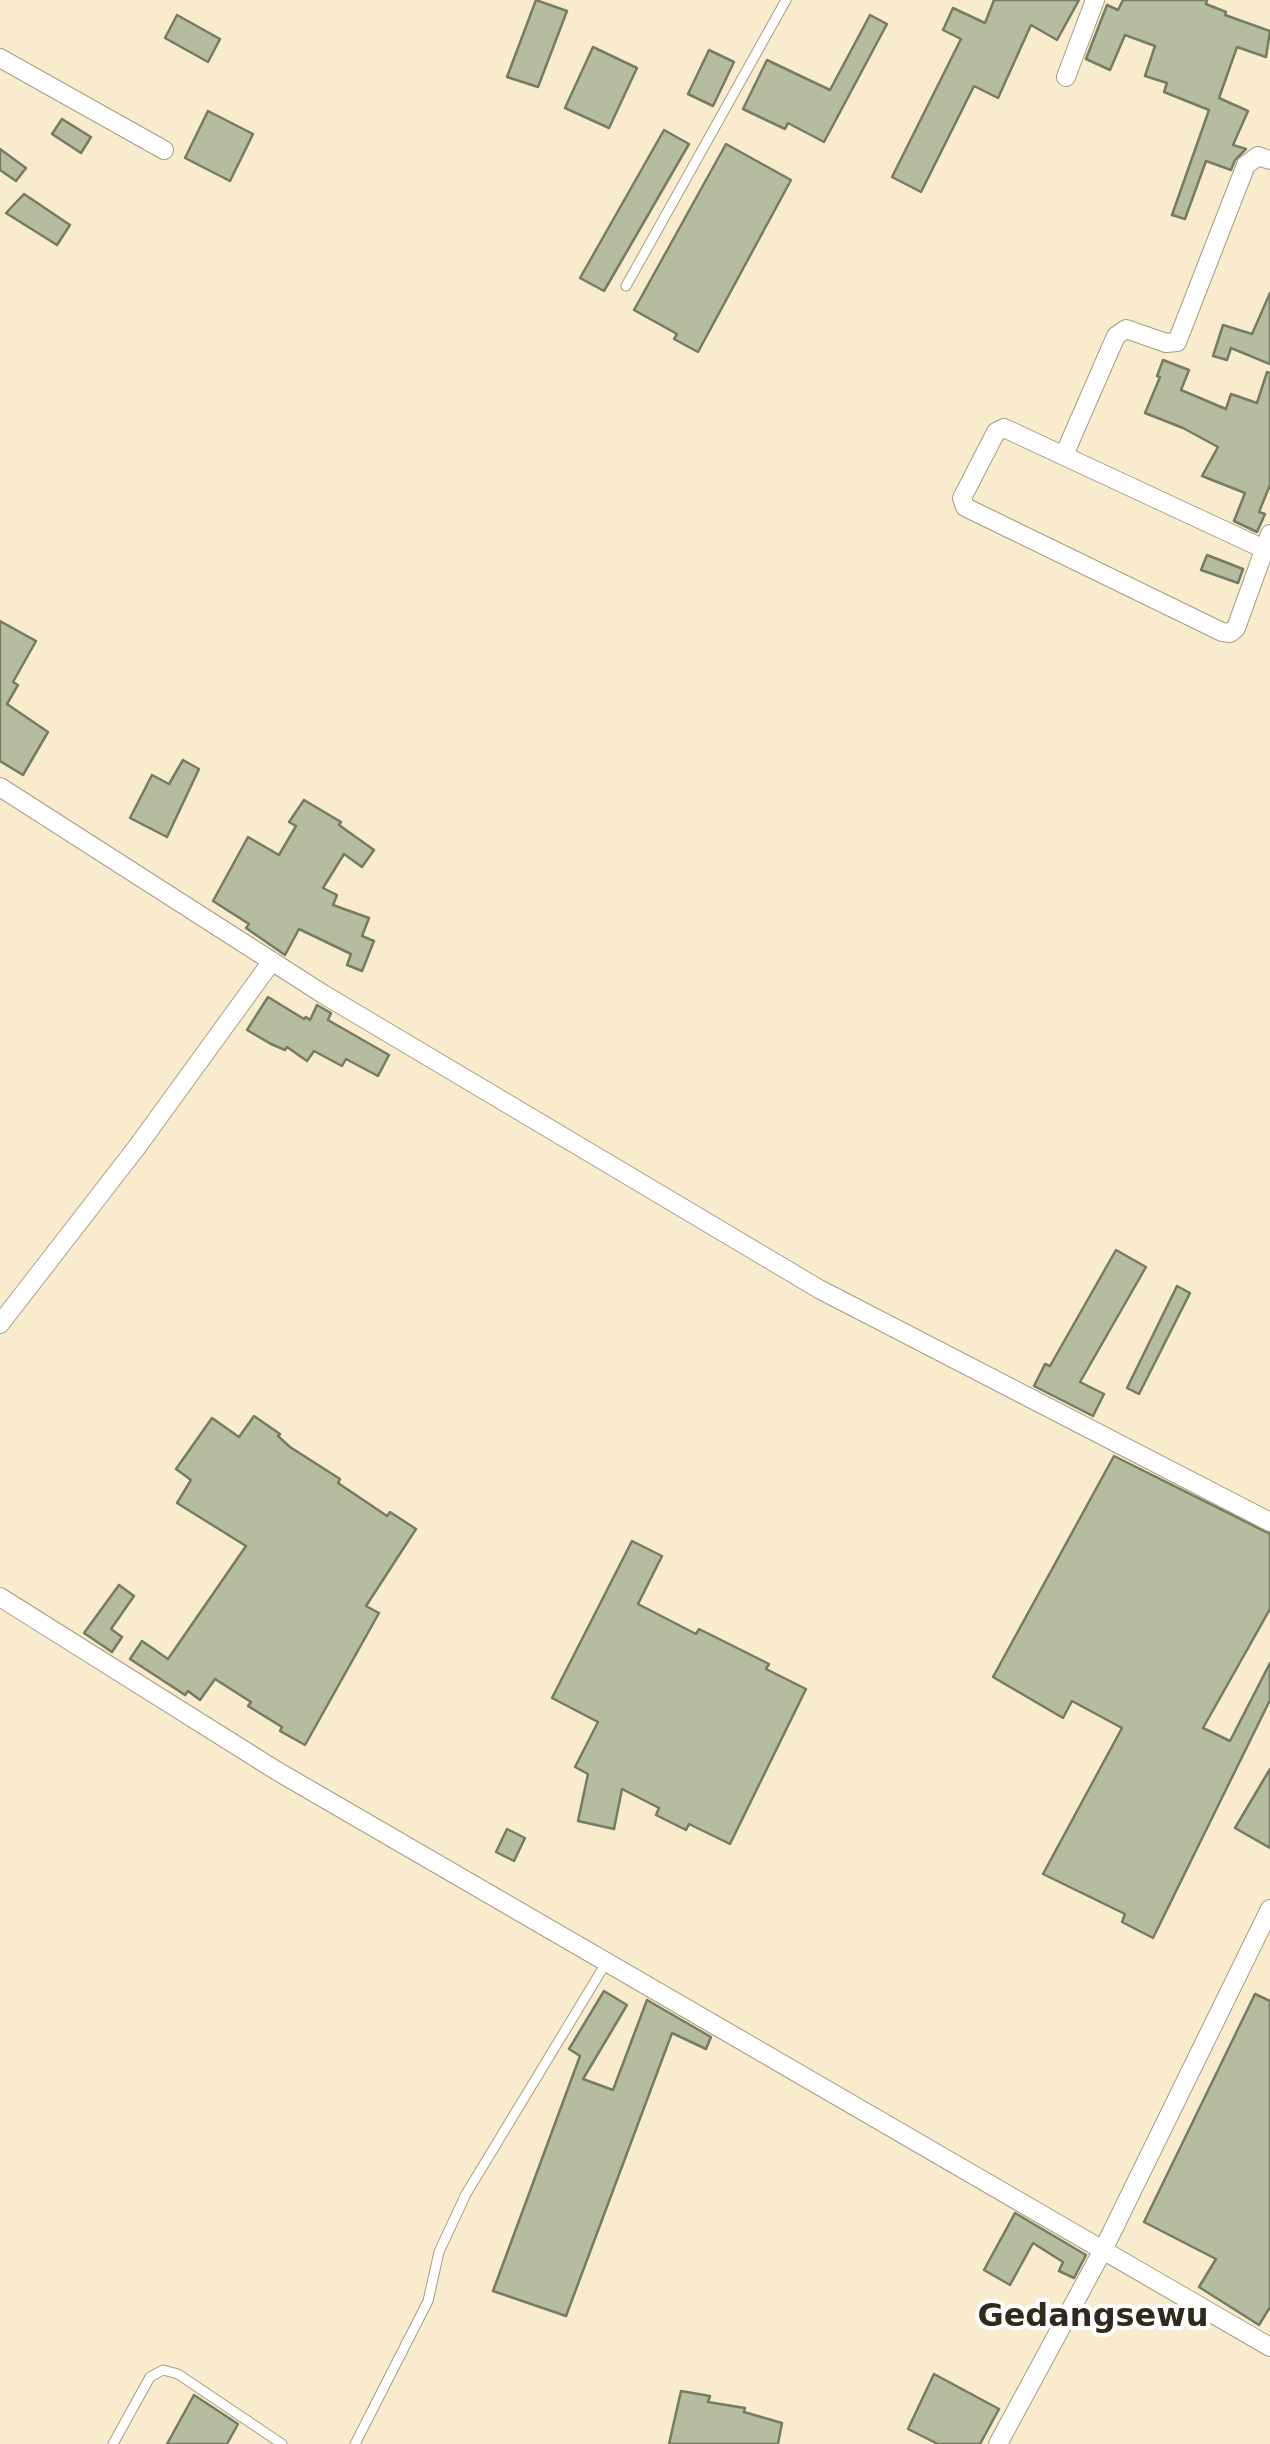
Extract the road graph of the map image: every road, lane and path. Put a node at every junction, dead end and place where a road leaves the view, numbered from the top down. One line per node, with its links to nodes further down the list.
1 (786, 0): 7 (lane)
2 (1095, 0): 4 (street)
3 (0, 58): 5 (street)
4 (1066, 77)
5 (164, 150)
6 (1270, 160): 8 (street)
7 (626, 286)
8 (1064, 455): 9 (street); 9 (street)
9 (1267, 541)
10 (0, 787): 11 (street)
11 (272, 961): 12 (street); 13 (street)
12 (0, 1324)
13 (1270, 1522)
14 (0, 1597): 16 (street)
15 (1270, 1910): 17 (street)
16 (606, 1963): 17 (street); 21 (lane)
17 (1104, 2248): 18 (street); 22 (street)
18 (1270, 2347)
19 (114, 2444): 20 (lane)
20 (282, 2444)
21 (355, 2444)
22 (998, 2444)

